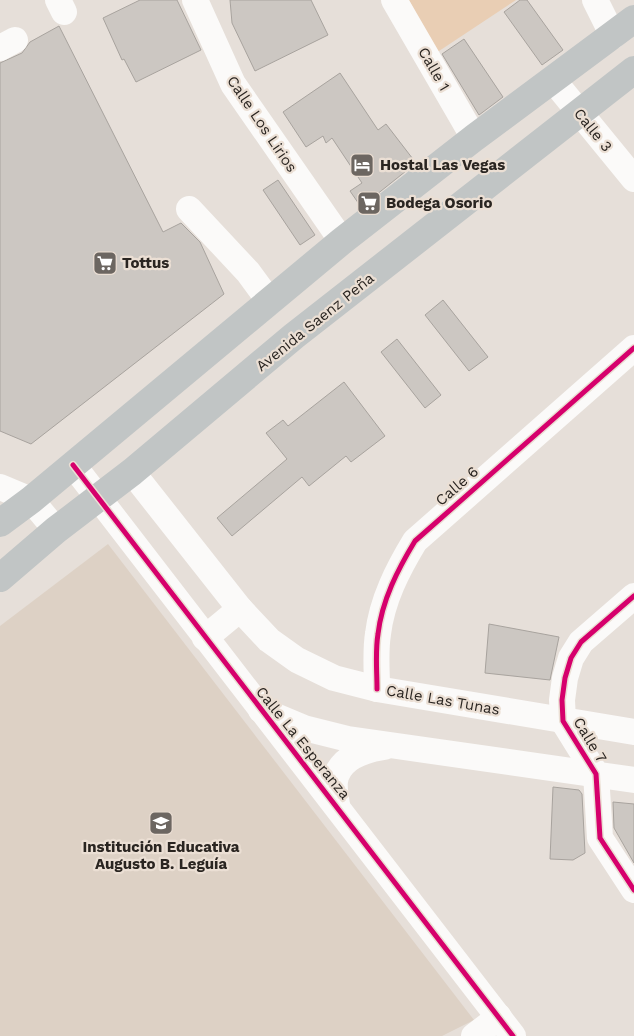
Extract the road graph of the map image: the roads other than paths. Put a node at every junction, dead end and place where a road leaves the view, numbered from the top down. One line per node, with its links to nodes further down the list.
1 (195, 0): 12 (street, Calle Los Lirios)
2 (394, 0): 9 (street, Calle 1)
3 (595, 0): 5 (street)
4 (634, 19): 5 (main road)
5 (613, 36): 7 (main road)
6 (634, 70): 8 (main road, Avenida Saenz Peña)
7 (553, 80): 8 (street, Calle 3); 9 (main road)
8 (580, 114): 10 (street, Calle 3); 14 (main road, Avenida Saenz Peña)
9 (474, 138): 12 (main road)
10 (634, 179)
11 (189, 209): 13 (street)
12 (342, 241): 13 (main road)
13 (270, 302): 14 (main road); 16 (main road)
14 (294, 336): 17 (main road, Avenida Saenz Peña)
15 (634, 348): 27 (street, Calle 6)
16 (73, 465): 19 (street, Calle La Esperanza); 20 (main road)
17 (132, 472): 19 (main road, Avenida Saenz Peña); 25 (street, Calle Las Tunas)
18 (0, 487): 20 (street)
19 (98, 498): 22 (main road, Avenida Saenz Peña); 26 (street, Calle La Esperanza)
20 (31, 500): 21 (main road); 22 (street)
21 (0, 523)
22 (56, 530): 23 (main road, Avenida Saenz Peña)
23 (0, 578)
24 (634, 596): 29 (street, Calle 7)
25 (240, 608): 26 (street); 27 (street, Calle Las Tunas)
26 (205, 638): 28 (street, Calle La Esperanza)
27 (377, 689): 29 (street, Calle Las Tunas)
28 (258, 708): 31 (street); 34 (street, Calle La Esperanza)
29 (563, 720): 30 (street, Calle Las Tunas); 32 (street, Calle 7)
30 (634, 732)
31 (394, 745): 32 (street); 34 (street)
32 (596, 774): 33 (street); 35 (street)
33 (634, 780)
34 (336, 806): 36 (street, Calle La Esperanza)
35 (634, 890)
36 (506, 1026): 37 (street)
37 (474, 1036)

